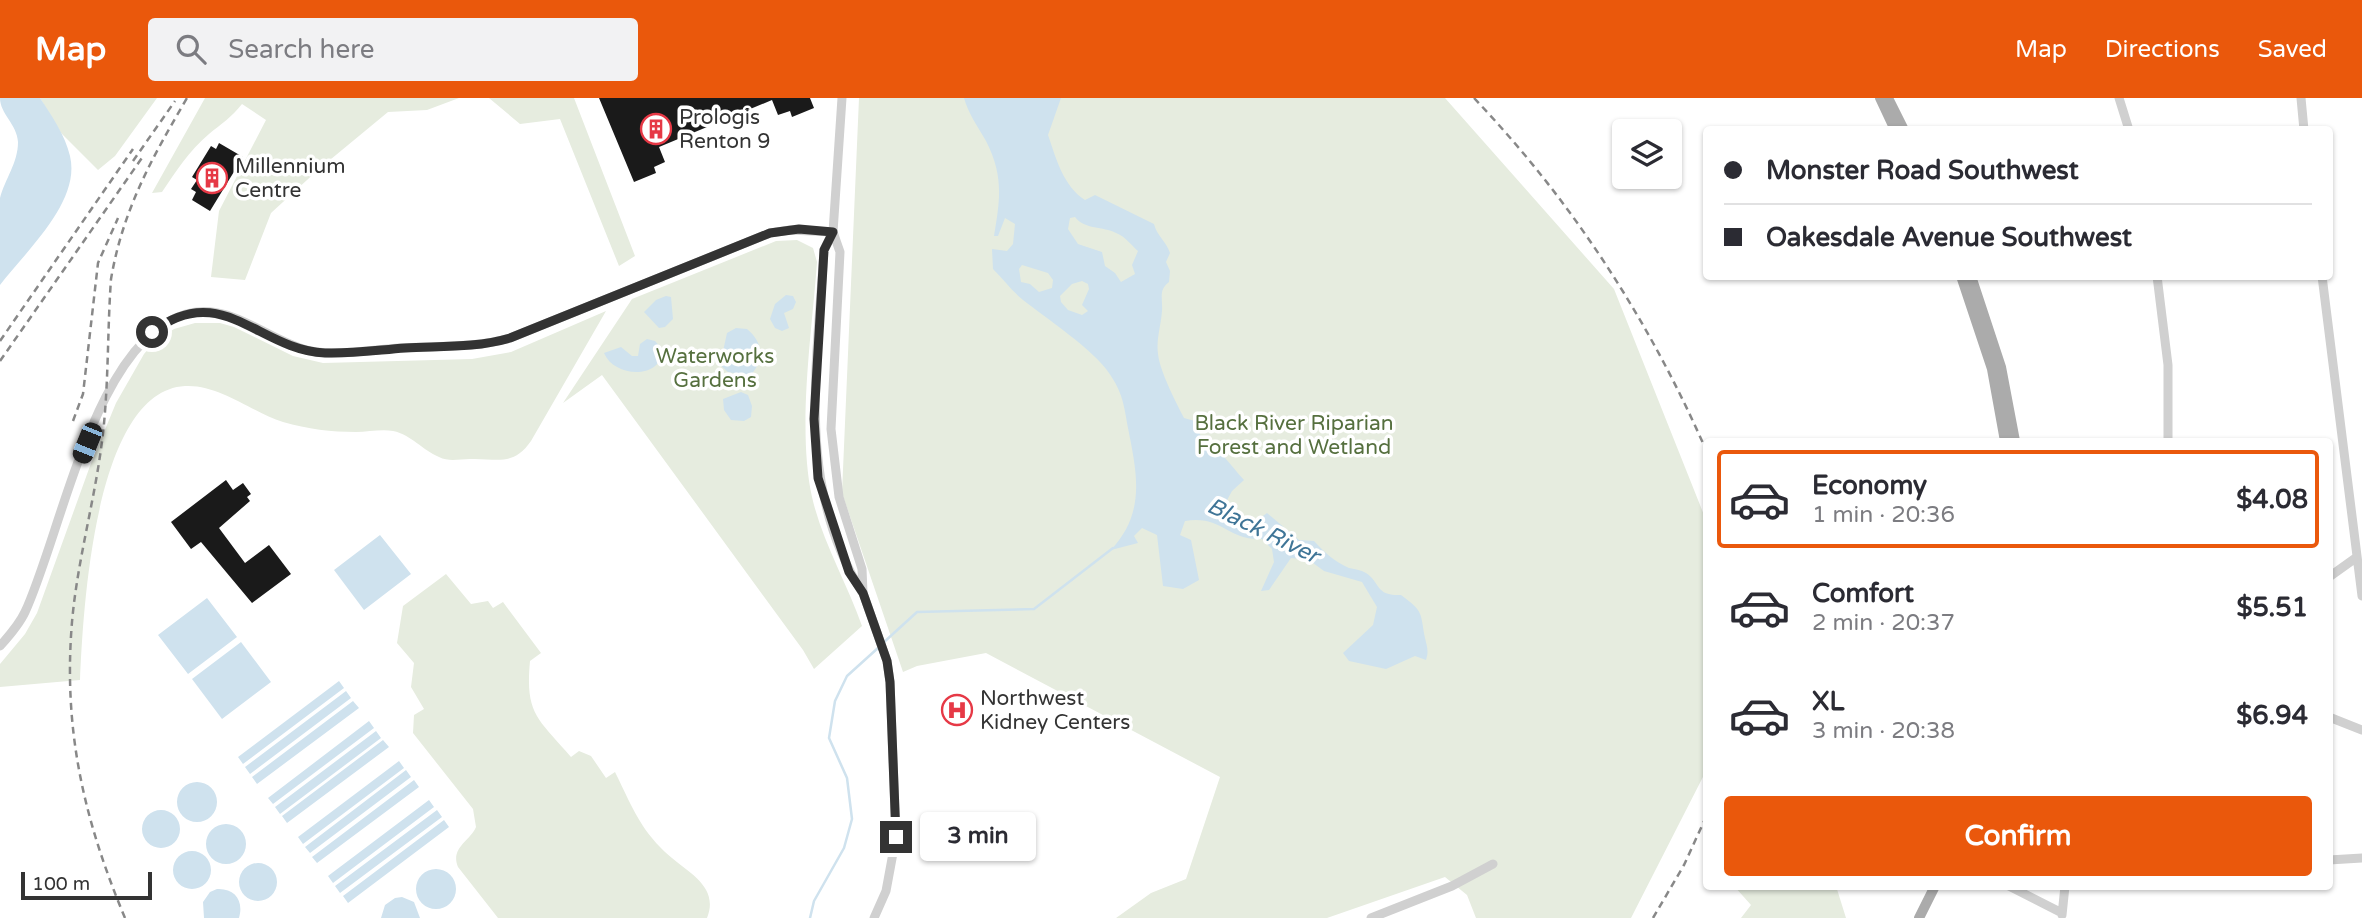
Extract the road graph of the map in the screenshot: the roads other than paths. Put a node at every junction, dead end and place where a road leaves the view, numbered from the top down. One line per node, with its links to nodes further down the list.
1 (842, 98): 10 (street)
2 (1880, 98): 6 (main road)
3 (1888, 98): 7 (main road)
4 (2119, 98): 8 (street)
5 (2301, 98): 9 (street)
6 (1893, 126)
7 (1902, 126)
8 (2128, 126)
9 (2304, 126)
10 (833, 232): 20 (street); 20 (street); 22 (street)
11 (1962, 280): 15 (main road)
12 (1972, 280): 16 (main road)
13 (2157, 280): 17 (street)
14 (2322, 280): 18 (street)
15 (2004, 438)
16 (2014, 438)
17 (2168, 438)
18 (2357, 557): 19 (street); 21 (street)
19 (2333, 575)
20 (863, 593): 32 (street)
21 (2362, 596)
22 (0, 646)
23 (2333, 719): 24 (street)
24 (2362, 730)
25 (2362, 859): 26 (street)
26 (2333, 860)
27 (1493, 864): 33 (street)
28 (1933, 890): 34 (main road)
29 (2016, 890): 31 (street)
30 (2065, 890): 31 (street)
31 (2063, 915)
32 (874, 918)
33 (1371, 918)
34 (1919, 918)

